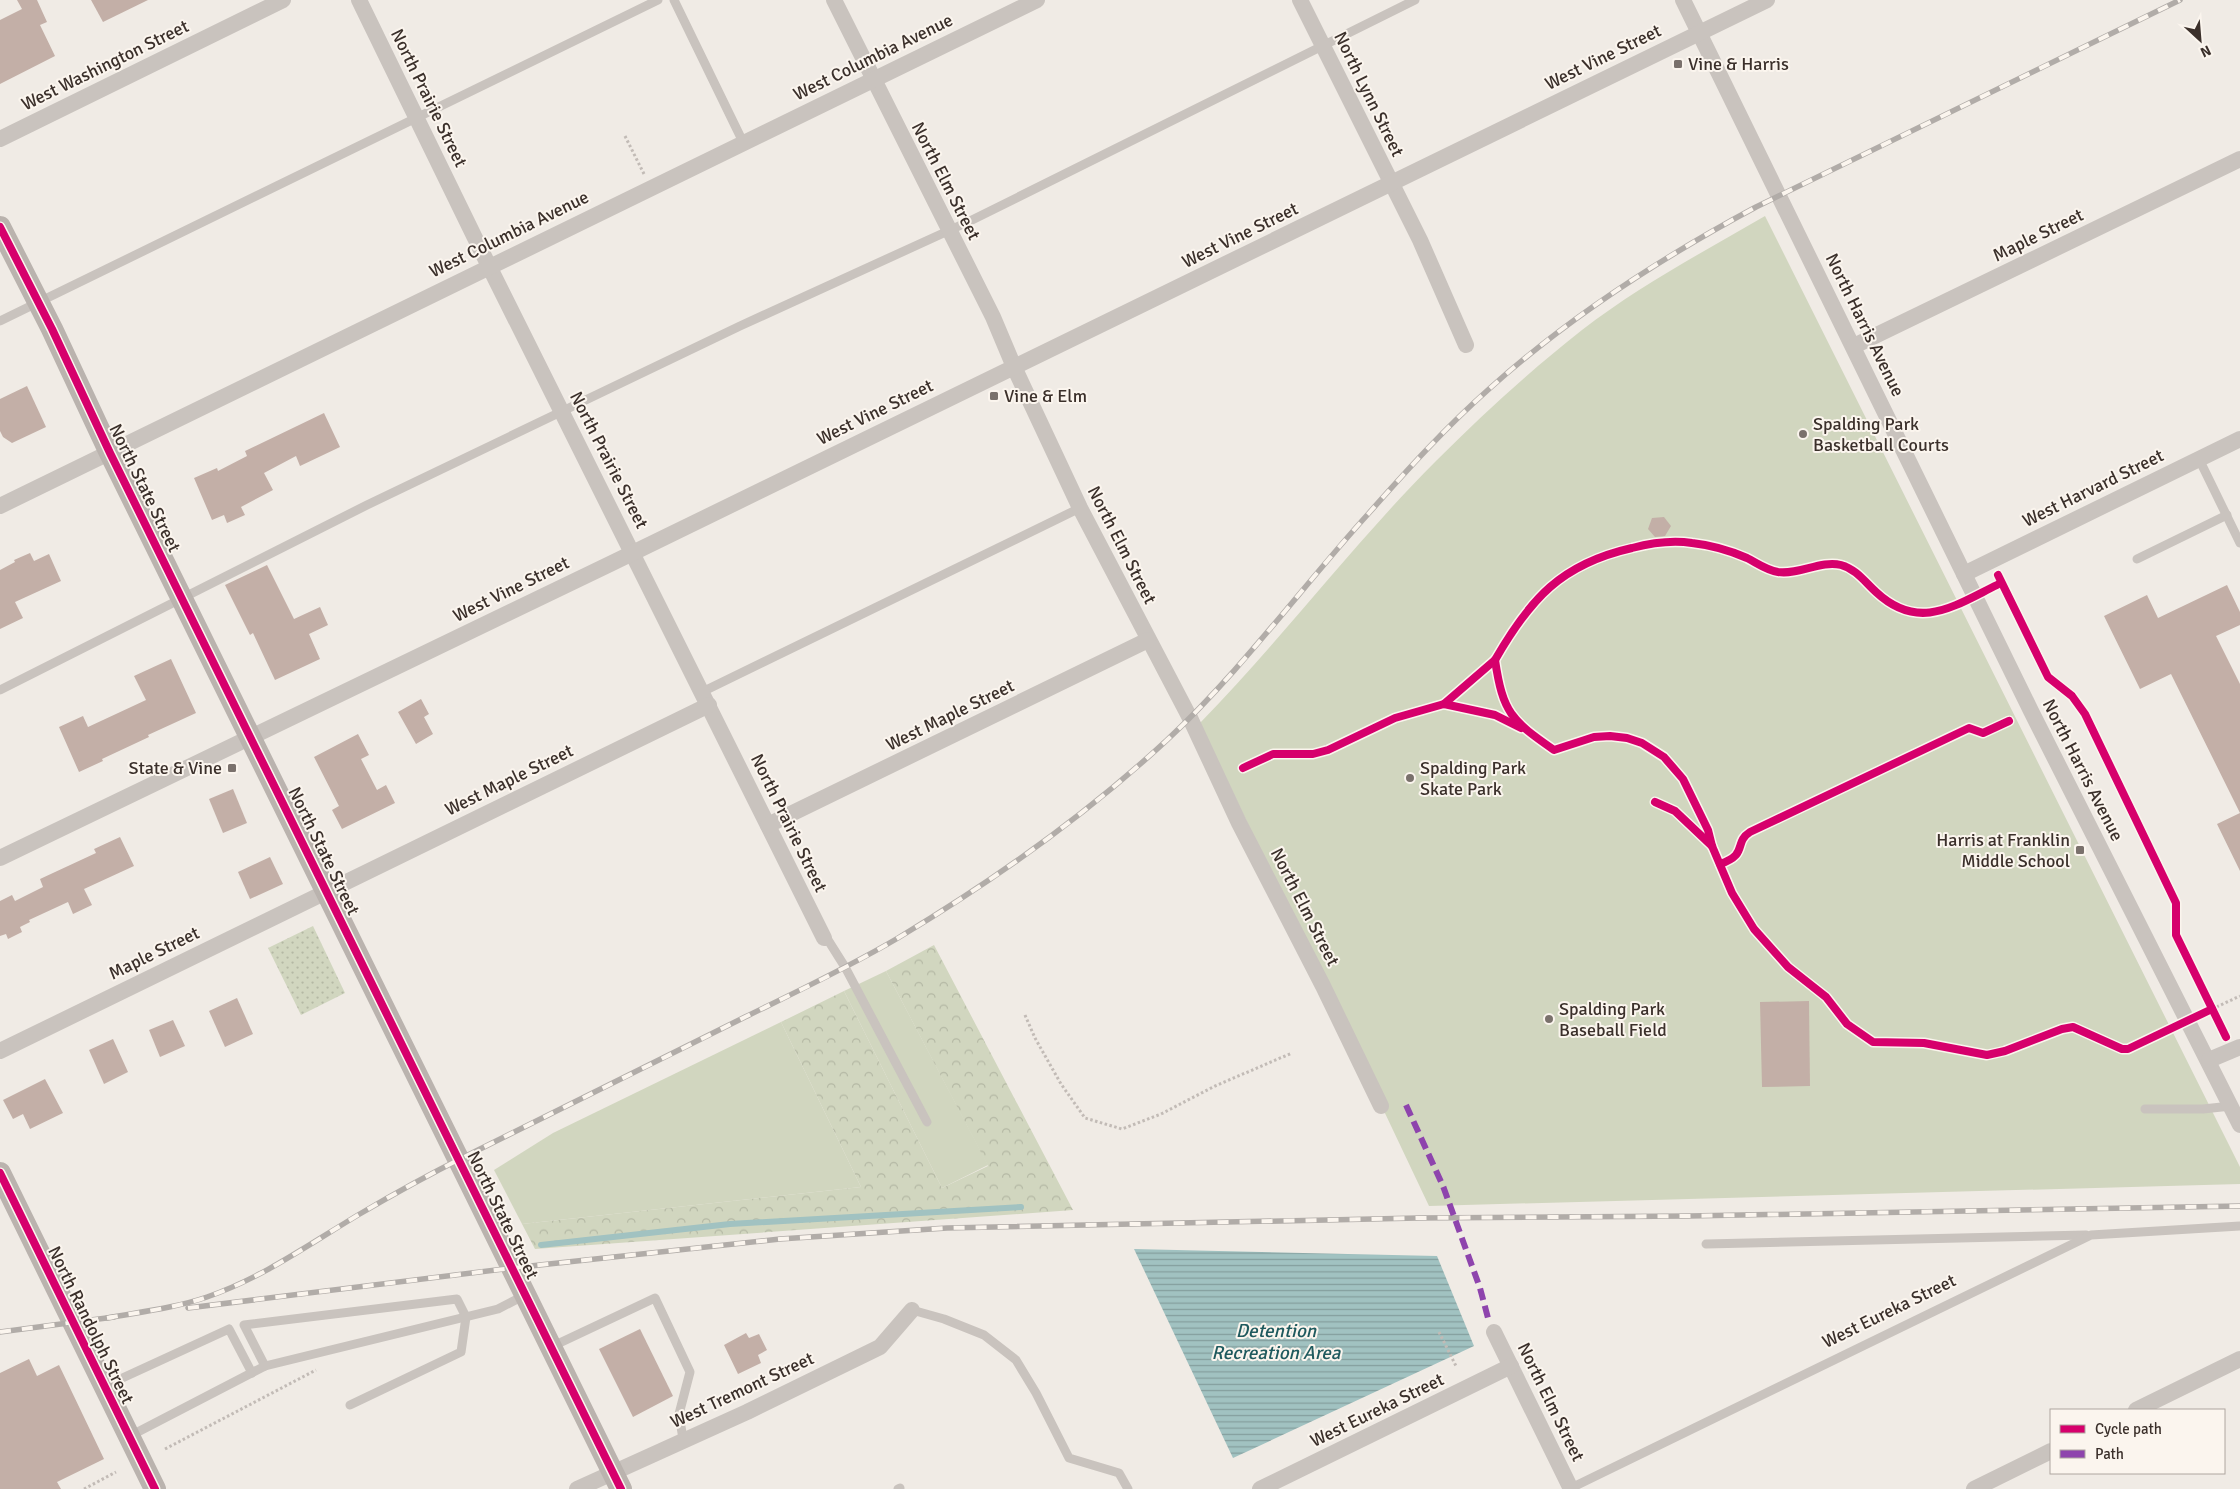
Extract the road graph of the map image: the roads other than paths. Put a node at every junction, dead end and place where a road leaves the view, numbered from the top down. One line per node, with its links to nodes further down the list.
1 (283, 0): 15 (street, West Washington Street)
2 (359, 0): 14 (street, North Prairie Street)
3 (658, 0): 14 (lane)
4 (674, 0): 16 (lane)
5 (834, 0): 13 (street, North Elm Street)
6 (1037, 0): 13 (street, West Columbia Avenue)
7 (1300, 0): 12 (street, North Lynn Street)
8 (1415, 0): 12 (lane)
9 (1683, 0): 11 (street, North Harris Avenue)
10 (1767, 0): 11 (street, West Vine Street)
11 (1699, 33): 18 (street, West Vine Street); 25 (street, North Harris Avenue)
12 (1322, 45): 18 (street, North Lynn Street); 20 (lane)
13 (872, 80): 16 (street, West Columbia Avenue); 20 (street, North Elm Street)
14 (416, 118): 21 (street, North Prairie Street); 22 (lane)
15 (0, 139)
16 (743, 142): 21 (street, West Columbia Avenue)
17 (2240, 159): 25 (street, Maple Street)
18 (1390, 184): 24 (street, North Lynn Street); 26 (street, West Vine Street)
19 (0, 227): 22 (main road, North State Street)
20 (949, 230): 26 (street, North Elm Street); 27 (lane)
21 (490, 266): 27 (street, North Prairie Street); 29 (street, West Columbia Avenue)
22 (38, 302): 23 (lane); 29 (main road, North State Street)
23 (0, 321)
24 (1466, 345)
25 (1854, 346): 37 (street, North Harris Avenue)
26 (1014, 367): 32 (street, North Elm Street); 35 (street, West Vine Street)
27 (563, 411): 35 (street, North Prairie Street); 38 (lane)
28 (2240, 439): 30 (street, West Harvard Street)
29 (110, 453): 31 (street, West Columbia Avenue); 38 (main road, North State Street)
30 (2199, 459): 33 (lane); 37 (street, West Harvard Street)
31 (0, 506)
32 (1080, 508): 39 (street, North Elm Street); 41 (lane)
33 (2227, 515): 34 (lane); 36 (lane)
34 (2240, 543)
35 (633, 552): 41 (street, North Prairie Street); 42 (street, West Vine Street)
36 (2137, 559)
37 (1964, 574): 49 (street, North Harris Avenue)
38 (183, 598): 40 (lane); 42 (main road, North State Street)
39 (1148, 640): 43 (street, West Maple Street); 50 (street, North Elm Street)
40 (0, 690)
41 (706, 699): 43 (street, North Prairie Street); 45 (street, West Maple Street)
42 (251, 735): 44 (street, West Vine Street); 45 (main road, North State Street)
43 (768, 825): 46 (street, North Prairie Street)
44 (0, 858)
45 (326, 891): 48 (street, Maple Street); 59 (main road, North State Street)
46 (824, 938): 53 (lane)
47 (2240, 1047): 49 (street)
48 (0, 1051)
49 (2209, 1060): 51 (street, North Harris Avenue)
50 (1381, 1106)
51 (2231, 1106): 52 (lane); 54 (street, North Harris Avenue)
52 (2145, 1109)
53 (927, 1122)
54 (2240, 1125)
55 (0, 1173): 68 (main road, North Randolph Street)
56 (2240, 1226): 57 (lane, West Eureka Street)
57 (2091, 1235): 58 (lane); 79 (lane, West Eureka Street)
58 (1706, 1244)
59 (525, 1295): 61 (lane); 63 (main road, North State Street)
60 (912, 1310): 72 (street, West Tremont Street); 77 (lane)
61 (466, 1316): 65 (lane); 65 (lane); 69 (lane)
62 (1494, 1332): 66 (street, North Elm Street)
63 (551, 1347): 72 (lane); 74 (main road, North State Street)
64 (2240, 1359): 70 (street)
65 (265, 1366): 67 (lane)
66 (1511, 1366): 78 (street, West Eureka Street); 79 (street, North Elm Street)
67 (252, 1373): 68 (lane); 71 (lane)
68 (105, 1386): 71 (main road, North Randolph Street)
69 (350, 1405)
70 (2138, 1409)
71 (129, 1436): 75 (main road, North Randolph Street)
72 (683, 1440): 74 (street, West Tremont Street)
73 (2050, 1452): 80 (street)
74 (617, 1480): 76 (street, West Tremont Street)
75 (156, 1489)
76 (577, 1489)
77 (1128, 1489)
78 (1260, 1489)
79 (1571, 1489)
80 (1974, 1489)

